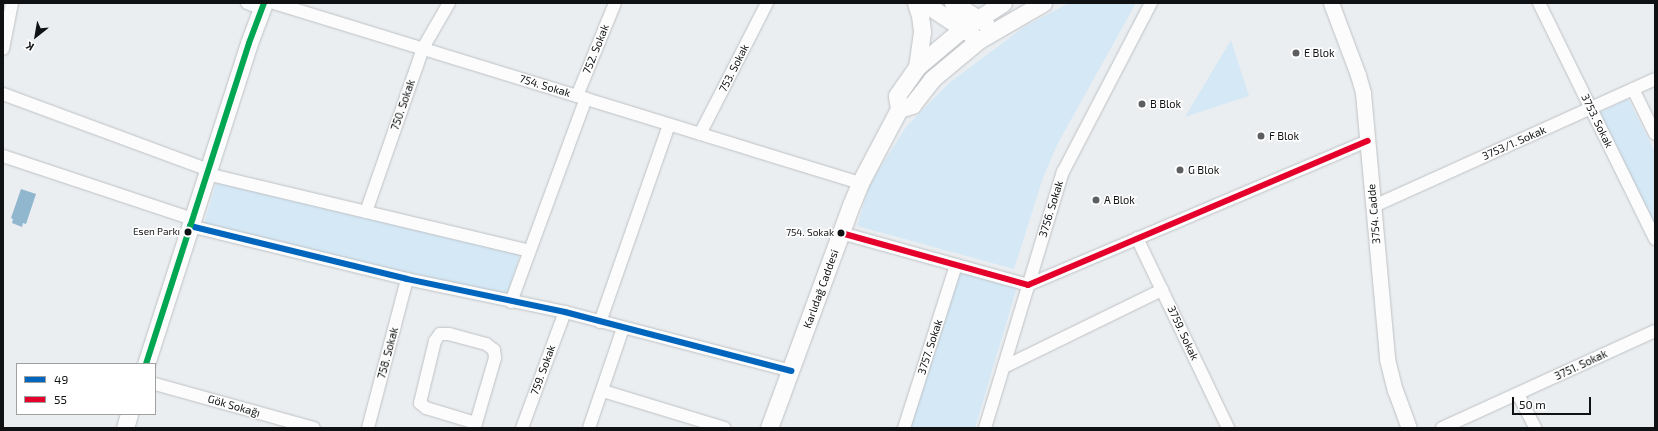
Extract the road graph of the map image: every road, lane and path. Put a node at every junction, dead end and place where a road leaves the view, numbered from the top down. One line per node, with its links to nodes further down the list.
1 (12, 3): 19 (street)
2 (449, 3): 18 (street, 750. Sokak)
3 (615, 3): 24 (street, 752. Sokak)
4 (767, 3): 28 (street, 753. Sokak)
5 (916, 3): 20 (main road)
6 (924, 3): 15 (main road)
7 (953, 3): 14 (main road)
8 (1003, 3): 14 (main road, Karlıdağ Caddesi)
9 (1043, 3): 16 (main road)
10 (1152, 3): 43 (street, 3756. Sokak)
11 (1331, 3): 30 (street, 3754. Cadde)
12 (1539, 3): 26 (street, 3753. Sokak)
13 (262, 4): 18 (street, 754. Sokak); 32 (main road)
14 (977, 18): 15 (main road, Karlıdağ Caddesi); 16 (main road)
15 (962, 29): 17 (main road); 20 (main road, Karlıdağ Caddesi)
16 (995, 30): 17 (main road)
17 (979, 40): 25 (main road)
18 (423, 48): 24 (street, 754. Sokak); 35 (street, 750. Sokak)
19 (3, 49)
20 (917, 67): 25 (main road, Karlıdağ Caddesi)
21 (1655, 79): 22 (street, 3753/1. Sokak)
22 (1633, 89): 26 (street, 3753/1. Sokak); 29 (street)
23 (3, 94): 32 (street)
24 (582, 97): 27 (street, 754. Sokak); 40 (street, 752. Sokak)
25 (899, 108): 33 (main road, Karlıdağ Caddesi)
26 (1591, 108): 34 (street, 3753/1. Sokak); 39 (street, 3753. Sokak)
27 (669, 125): 28 (street, 754. Sokak); 47 (street)
28 (700, 134): 33 (street, 754. Sokak)
29 (1655, 134)
30 (1368, 141): 34 (street, 3754. Cadde); 38 (street)
31 (3, 156): 36 (street)
32 (207, 172): 35 (street); 36 (main road)
33 (860, 183): 37 (main road, Karlıdağ Caddesi)
34 (1374, 206): 69 (street, 3754. Cadde)
35 (366, 212): 40 (street)
36 (191, 223): 42 (street); 50 (main road)
37 (841, 233): 41 (street); 52 (main road, Karlıdağ Caddesi)
38 (1137, 238): 43 (street); 44 (street, 3759. Sokak)
39 (1655, 239)
40 (529, 251): 45 (street, 752. Sokak)
41 (956, 265): 43 (street); 66 (street, 3757. Sokak)
42 (407, 279): 45 (street); 61 (street, 758. Sokak)
43 (1028, 286): 51 (street, 3756. Sokak)
44 (1162, 290): 51 (street); 68 (street, 3759. Sokak)
45 (512, 302): 46 (street)
46 (565, 312): 47 (street); 62 (street, 759. Sokak)
47 (600, 322): 48 (street)
48 (623, 328): 52 (street); 54 (street)
49 (1655, 331): 55 (street, 3751. Sokak)
50 (146, 363)
51 (1004, 367): 67 (street, 3756. Sokak)
52 (791, 371): 65 (main road, Karlıdağ Caddesi)
53 (156, 384): 57 (street, Gök Sokağı)
54 (603, 391): 63 (street); 64 (street)
55 (1518, 394): 70 (street, 3751. Sokak); 71 (street)
56 (129, 415): 59 (main road)
57 (271, 422): 60 (street, Gök Sokağı)
58 (475, 425): 58 (street)
59 (125, 428)
60 (314, 428)
61 (368, 428)
62 (522, 428)
63 (589, 428)
64 (725, 428)
65 (769, 428)
66 (904, 428)
67 (985, 428)
68 (1228, 428)
69 (1409, 428)
70 (1442, 428)
71 (1535, 428)

